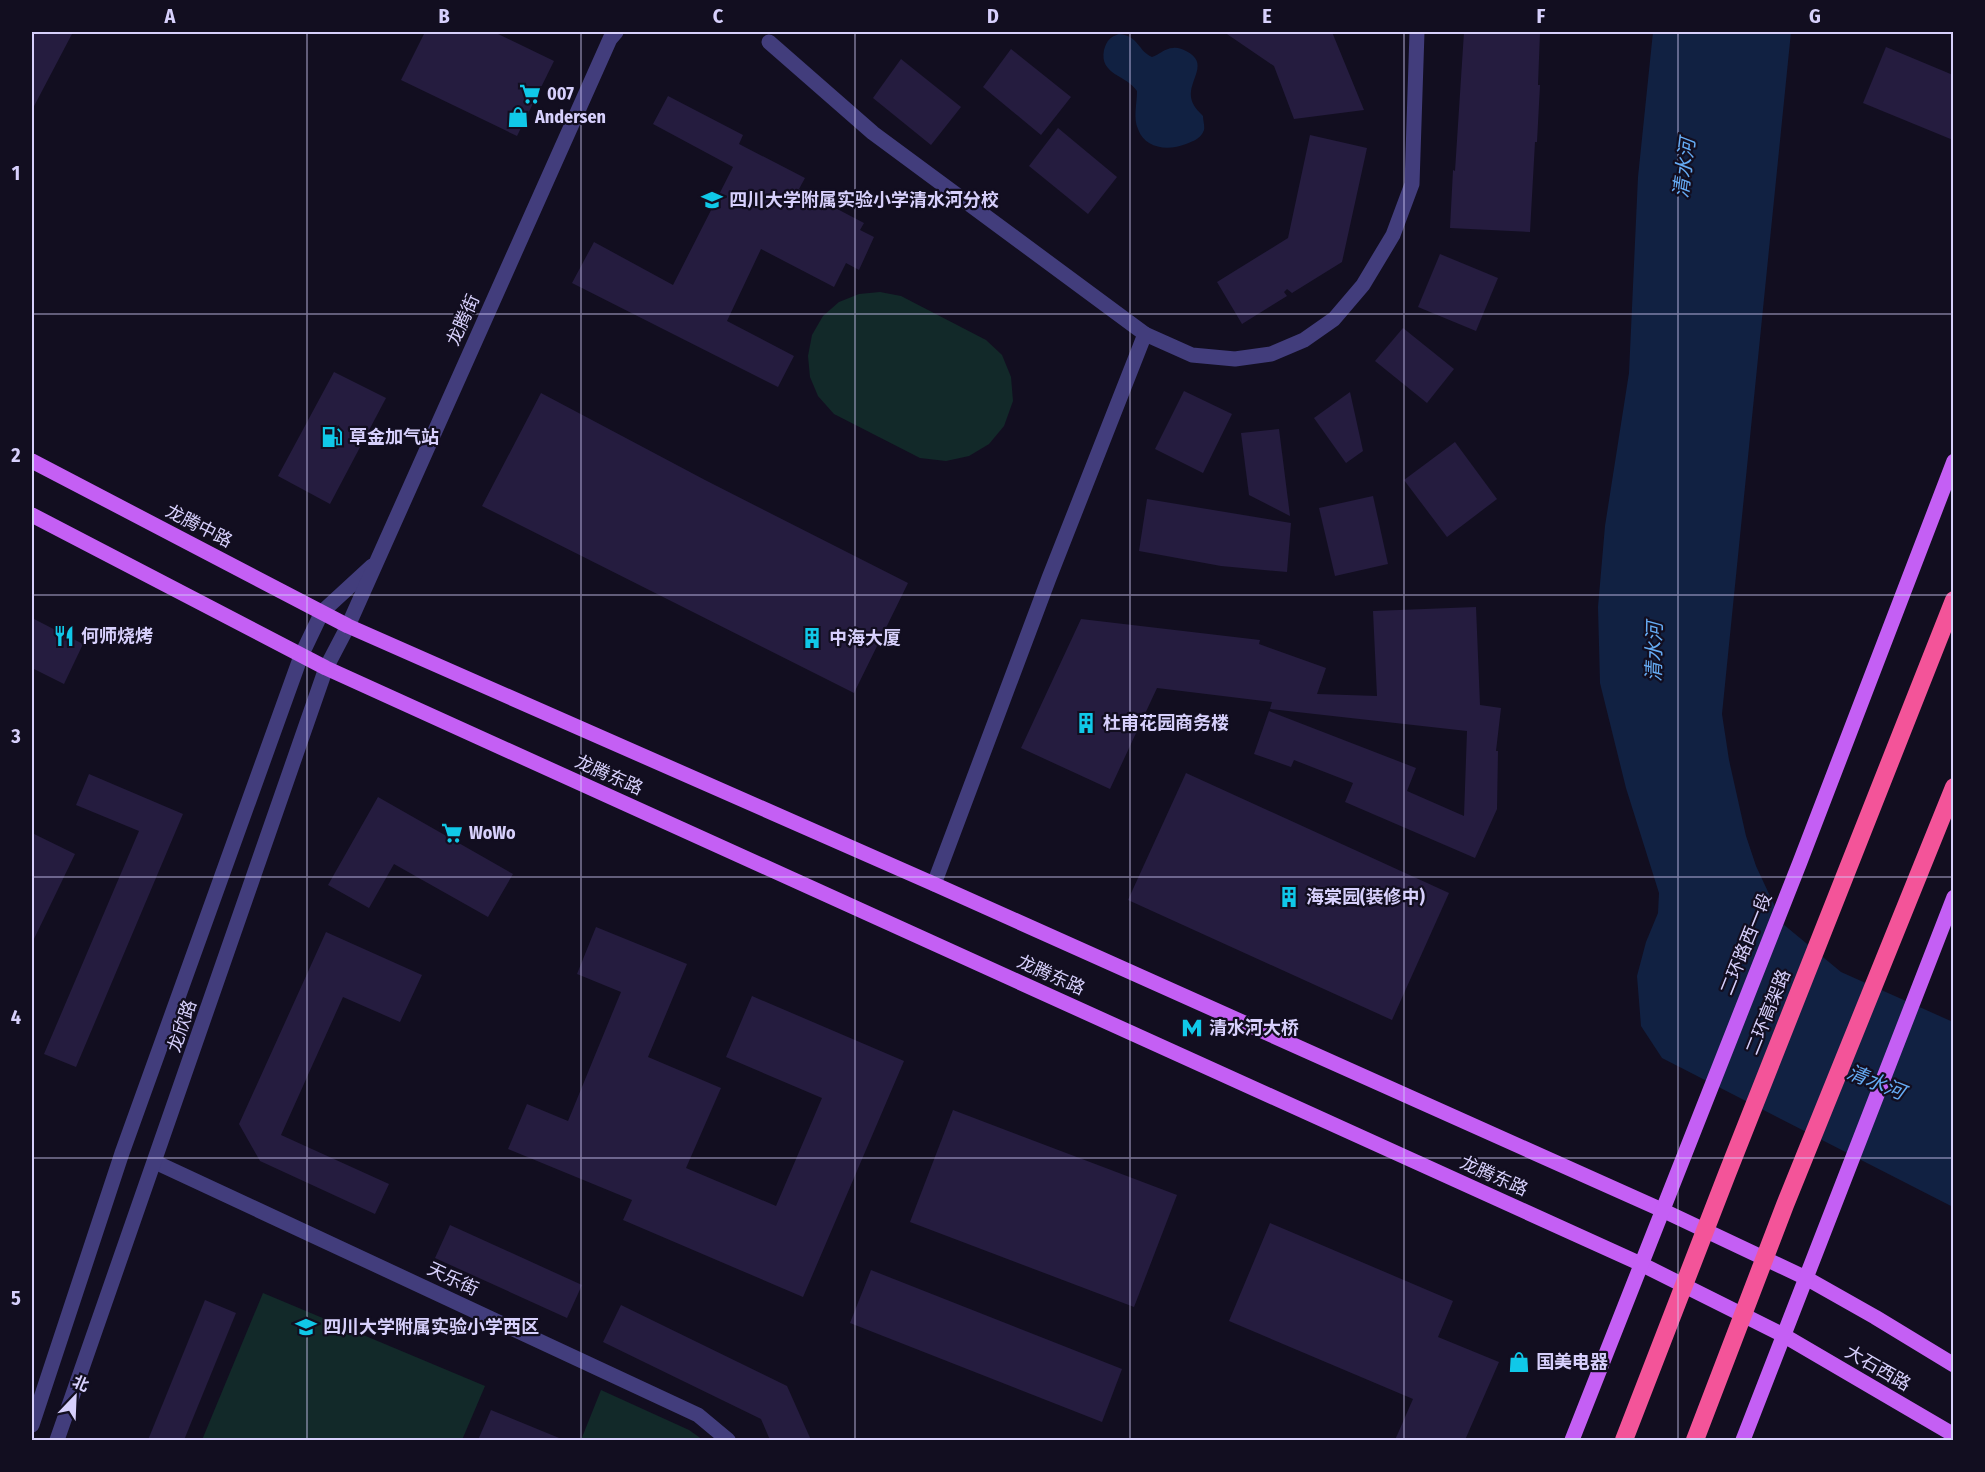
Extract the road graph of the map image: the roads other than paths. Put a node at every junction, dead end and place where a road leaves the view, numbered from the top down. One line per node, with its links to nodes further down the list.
1 (616, 32): 8 (street, 龙腾街)
2 (1417, 32): 4 (street)
3 (770, 42): 4 (street)
4 (1145, 334): 15 (street)
5 (32, 461): 10 (main road, 龙腾中路)
6 (1953, 461): 18 (main road, 二环路西一段)
7 (32, 515): 12 (main road)
8 (376, 562): 10 (street); 11 (street, 龙腾街)
9 (1953, 600): 28 (highway, 二环高架路)
10 (322, 612): 11 (main road, 龙腾中路); 12 (street)
11 (348, 626): 13 (street, 龙欣路); 15 (main road, 龙腾东路)
12 (301, 656): 13 (main road, 龙腾东路); 23 (street)
13 (326, 668): 17 (street, 龙欣路); 19 (main road, 龙腾东路)
14 (1953, 787): 29 (highway)
15 (934, 884): 18 (main road, 龙腾东路)
16 (1953, 897): 20 (main road)
17 (156, 1162): 25 (street, 龙欣路); 26 (street, 天乐街)
18 (1662, 1210): 19 (main road, 二环路西一段); 20 (main road, 龙腾东路)
19 (1641, 1264): 21 (main road, 龙腾东路); 27 (main road, 二环路西一段)
20 (1806, 1278): 21 (main road); 22 (main road)
21 (1783, 1335): 24 (main road, 大石西路); 30 (main road)
22 (1953, 1365)
23 (32, 1425)
24 (1953, 1435)
25 (57, 1440)
26 (728, 1440)
27 (1572, 1440)
28 (1624, 1440)
29 (1695, 1440)
30 (1743, 1440)

